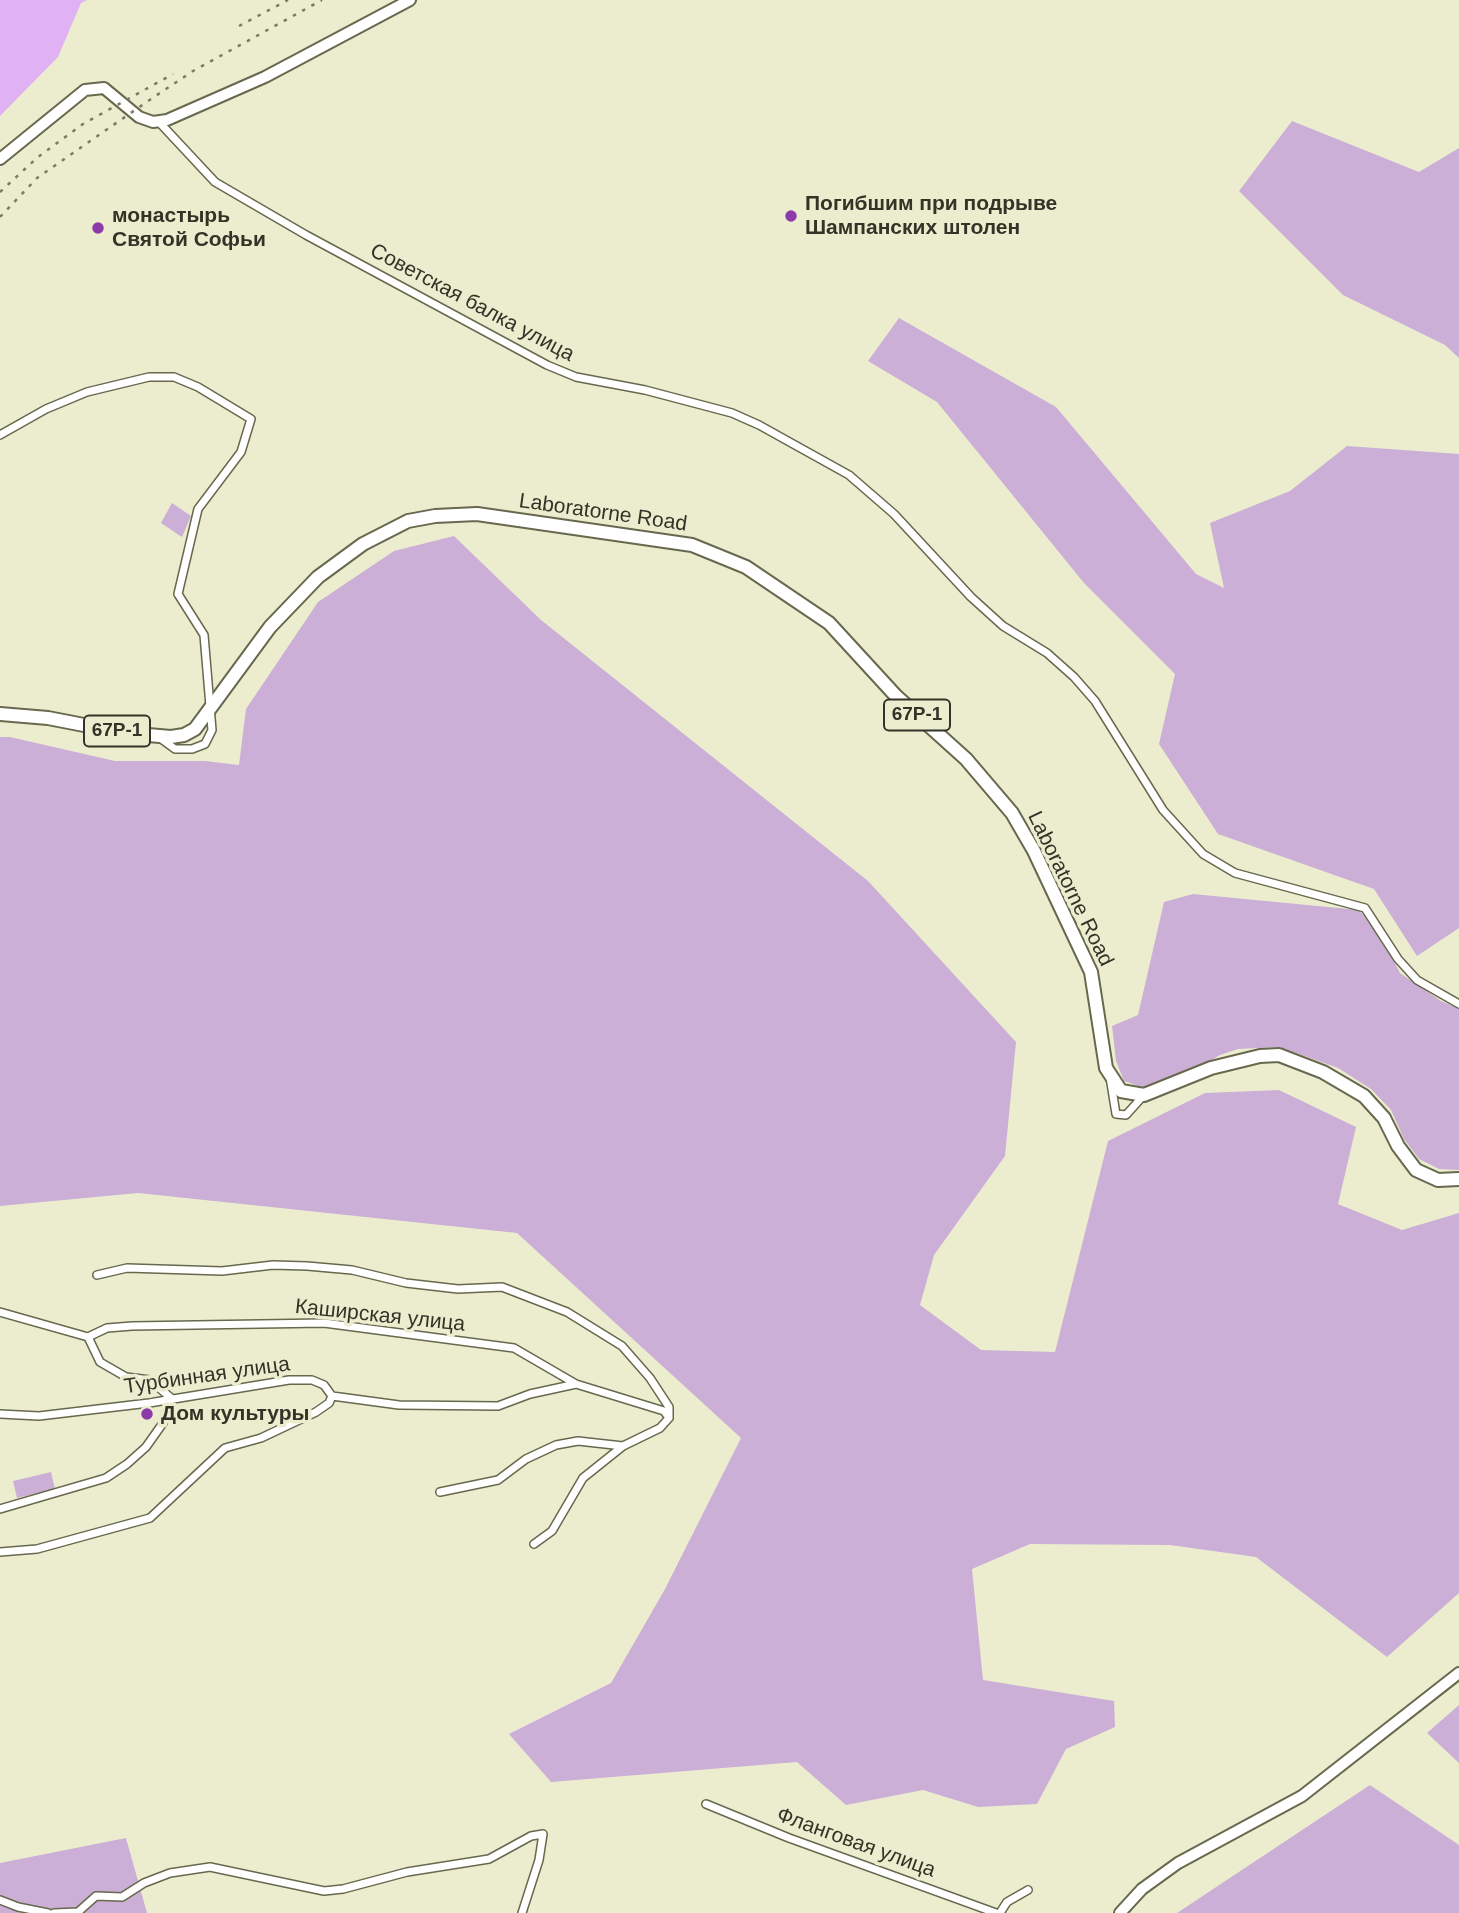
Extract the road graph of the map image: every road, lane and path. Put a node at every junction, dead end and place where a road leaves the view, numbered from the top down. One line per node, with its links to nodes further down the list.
1 (410, 0): 2 (main road)
2 (159, 122): 3 (main road); 8 (street, Советская балка улица)
3 (0, 159)
4 (0, 435): 5 (street)
5 (210, 709): 7 (main road, 67Р-1); 7 (street); 9 (main road, Laboratorne Road / 67Р-1)
6 (0, 714): 7 (main road, 67Р-1)
7 (156, 736)
8 (1459, 1004)
9 (1110, 1077): 10 (main road); 10 (street)
10 (1144, 1095): 11 (main road)
11 (1459, 1179)
12 (97, 1275): 19 (street)
13 (0, 1312): 14 (street)
14 (88, 1337): 15 (street, Каширская улица); 17 (street)
15 (576, 1384): 16 (street, Турбинная улица); 19 (street, Каширская улица)
16 (332, 1396): 17 (street, Турбинная улица); 24 (street)
17 (171, 1398): 18 (street, Турбинная улица); 22 (street)
18 (0, 1414)
19 (666, 1415): 20 (street)
20 (623, 1446): 21 (street); 23 (street)
21 (440, 1492)
22 (0, 1509)
23 (534, 1545)
24 (0, 1552)
25 (1459, 1673): 33 (main road)
26 (706, 1804): 32 (street, Фланговая улица)
27 (1028, 1890): 32 (street)
28 (0, 1900): 29 (street)
29 (48, 1913)
30 (54, 1913): 31 (street)
31 (522, 1913)
32 (998, 1913)
33 (1120, 1913)

